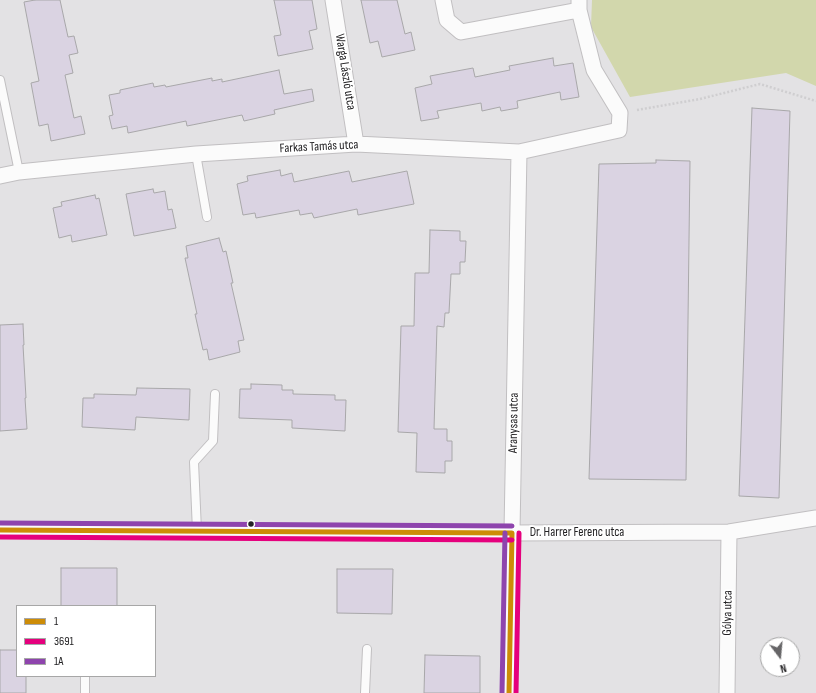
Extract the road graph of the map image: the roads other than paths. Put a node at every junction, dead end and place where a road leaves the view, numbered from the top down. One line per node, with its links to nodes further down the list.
1 (333, 0): 5 (street, Warga László utca)
2 (443, 0): 3 (street)
3 (579, 5): 6 (street, Farkas Tamás utca)
4 (0, 80): 8 (lane)
5 (356, 144): 6 (street, Farkas Tamás utca); 7 (street, Farkas Tamás utca)
6 (519, 152): 16 (street, Aranysas utca)
7 (196, 154): 8 (street, Farkas Tamás utca); 10 (lane)
8 (20, 172): 9 (street, Farkas Tamás utca)
9 (0, 176)
10 (207, 218)
11 (214, 394): 14 (lane)
12 (816, 518): 15 (street, Dr. Harrer Ferenc utca)
13 (0, 530): 14 (street, Dr. Harrer Ferenc utca)
14 (197, 531): 16 (street, Dr. Harrer Ferenc utca)
15 (729, 532): 16 (street, Dr. Harrer Ferenc utca); 22 (street, Gólya utca)
16 (512, 533): 21 (street, Aranysas utca)
17 (367, 649): 20 (lane)
18 (85, 677): 19 (lane)
19 (85, 693)
20 (365, 693)
21 (509, 693)
22 (727, 693)

